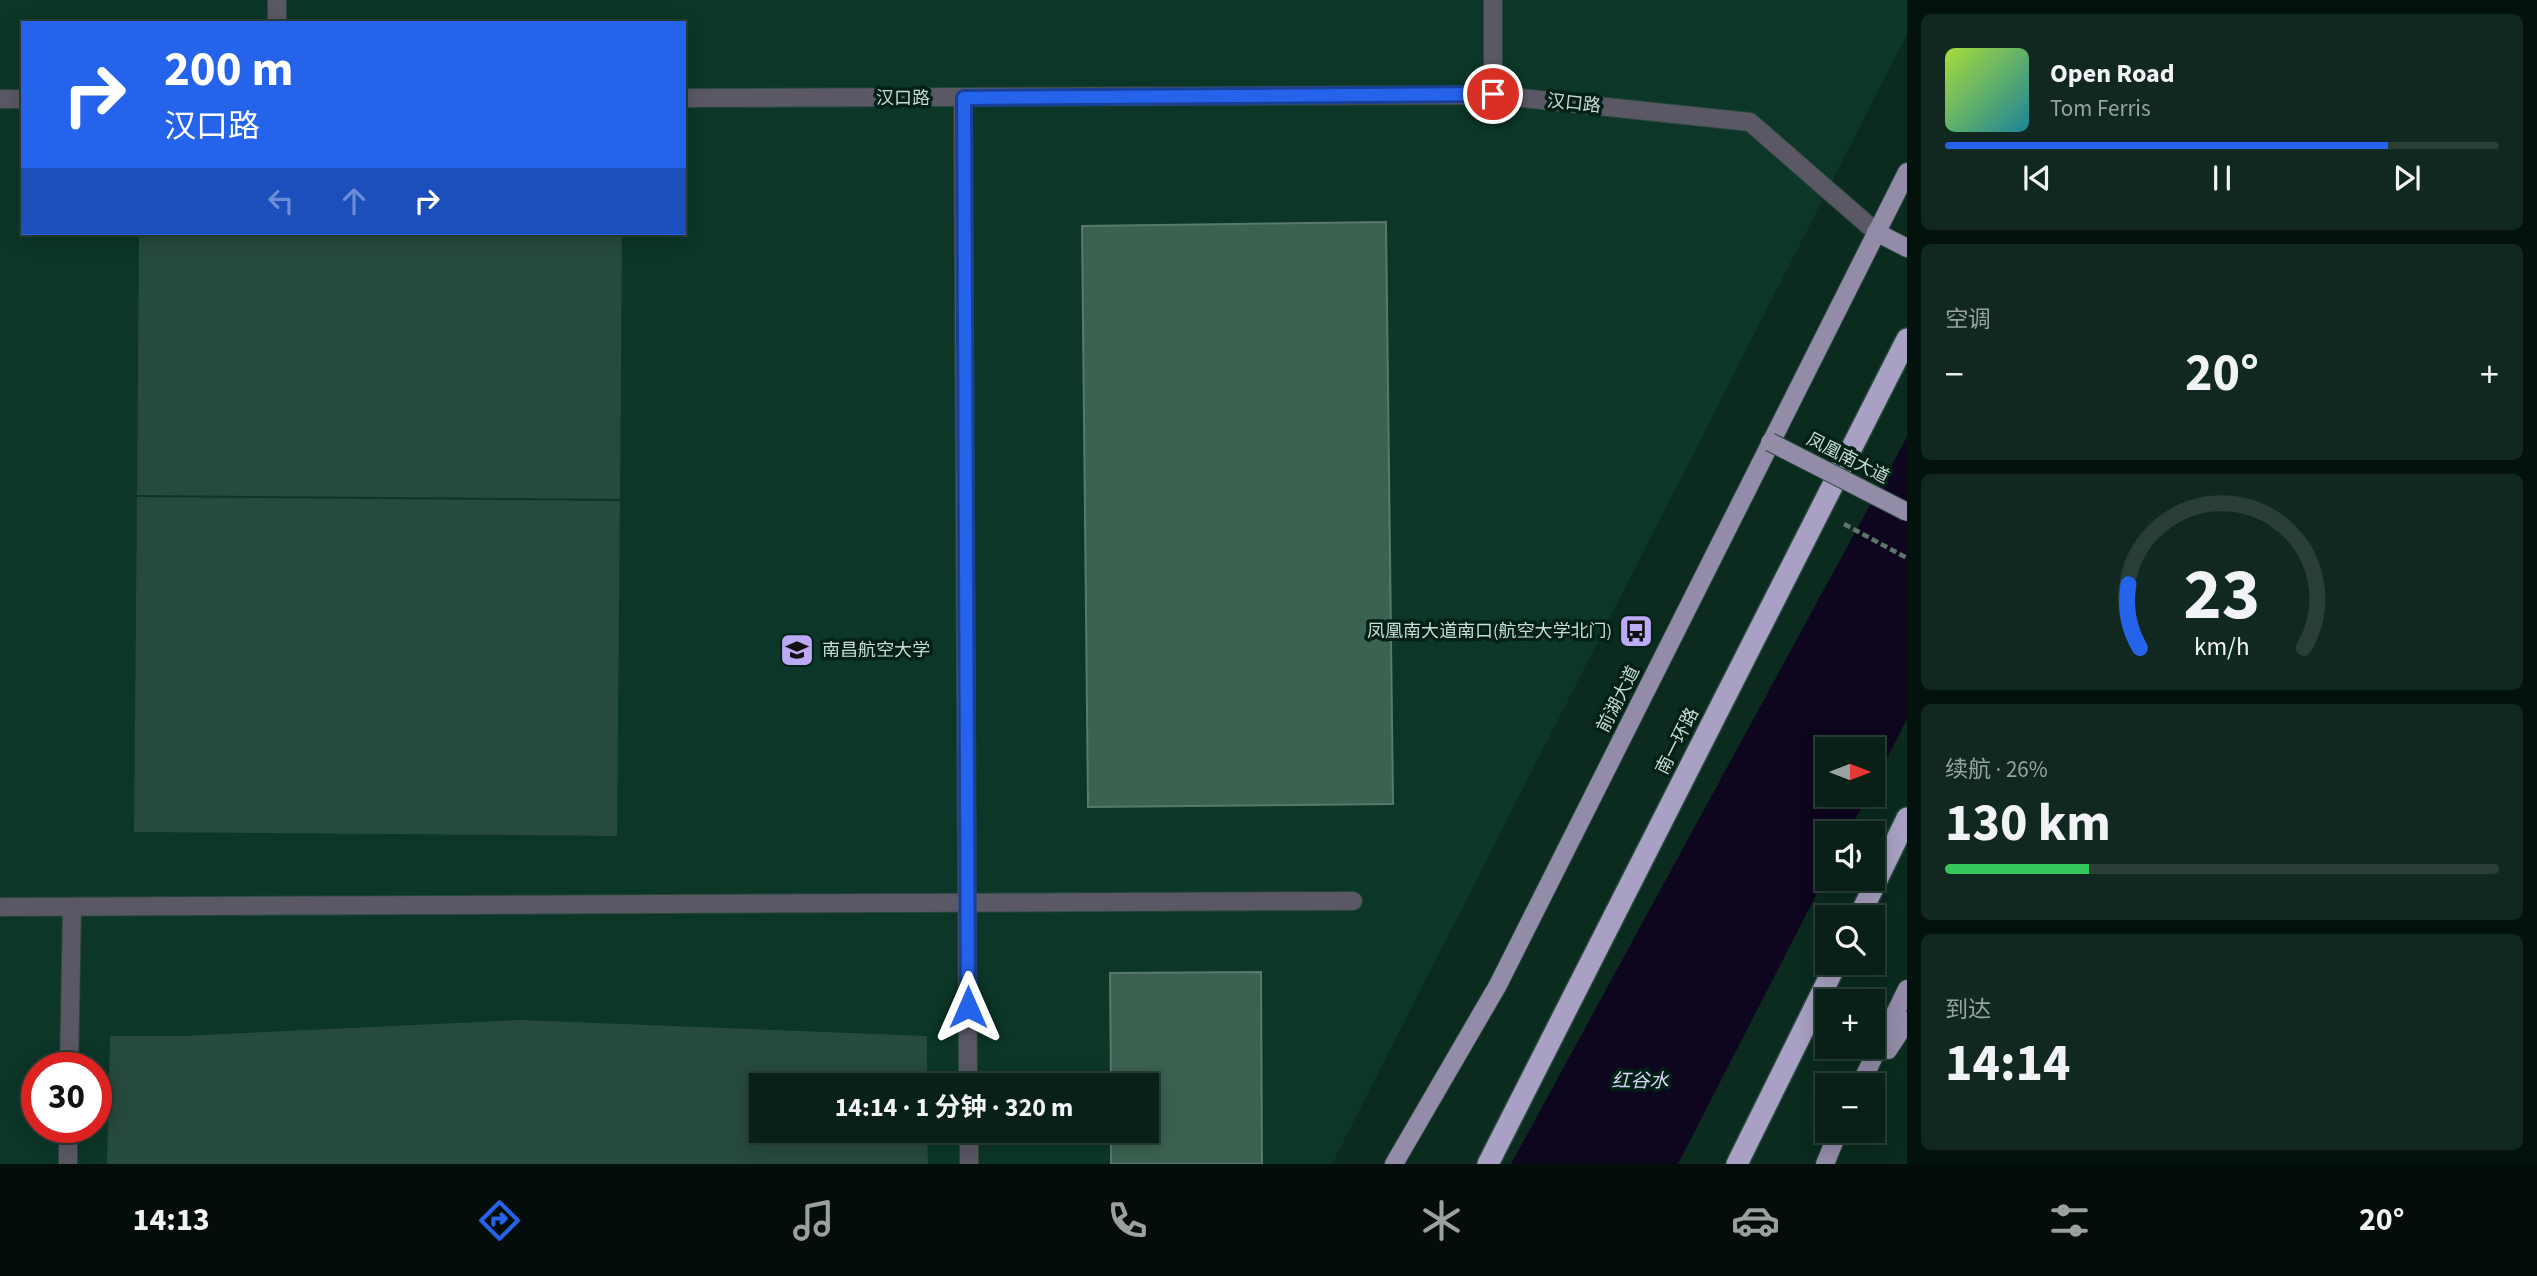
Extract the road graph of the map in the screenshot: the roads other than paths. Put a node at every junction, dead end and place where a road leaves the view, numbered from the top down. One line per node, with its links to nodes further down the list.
1 (277, 0): 3 (street)
2 (1493, 0): 4 (street)
3 (277, 21)
4 (1493, 94): 6 (street, 汉口路); 10 (street, 汉口路)
5 (686, 98): 6 (street, 汉口路)
6 (964, 98): 17 (street)
7 (0, 99): 8 (street)
8 (21, 99)
9 (1907, 172): 10 (main road, 前湖大道)
10 (1876, 232): 11 (main road); 13 (main road, 前湖大道)
11 (1907, 248)
12 (1907, 339): 29 (highway, 南一环路)
13 (1770, 442): 14 (main road, 凤凰南大道, bridge); 35 (main road, 前湖大道)
14 (1907, 512)
15 (1907, 818): 18 (highway)
16 (1353, 901): 17 (street)
17 (968, 903): 20 (street); 25 (street)
18 (1865, 905)
19 (0, 907): 20 (street)
20 (72, 907): 24 (street)
21 (1831, 975): 28 (highway)
22 (1907, 989): 26 (main road)
23 (1907, 1021): 27 (main road)
24 (69, 1052)
25 (968, 1073)
26 (1868, 1073)
27 (1870, 1073)
28 (1782, 1077): 38 (highway); 39 (highway)
29 (1508, 1123): 36 (highway); 37 (highway, 南一环路)
30 (68, 1143): 33 (street)
31 (969, 1143): 34 (street)
32 (1834, 1143): 40 (main road)
33 (68, 1164)
34 (969, 1164)
35 (1394, 1164)
36 (1482, 1164)
37 (1488, 1164)
38 (1737, 1164)
39 (1746, 1164)
40 (1825, 1164)

